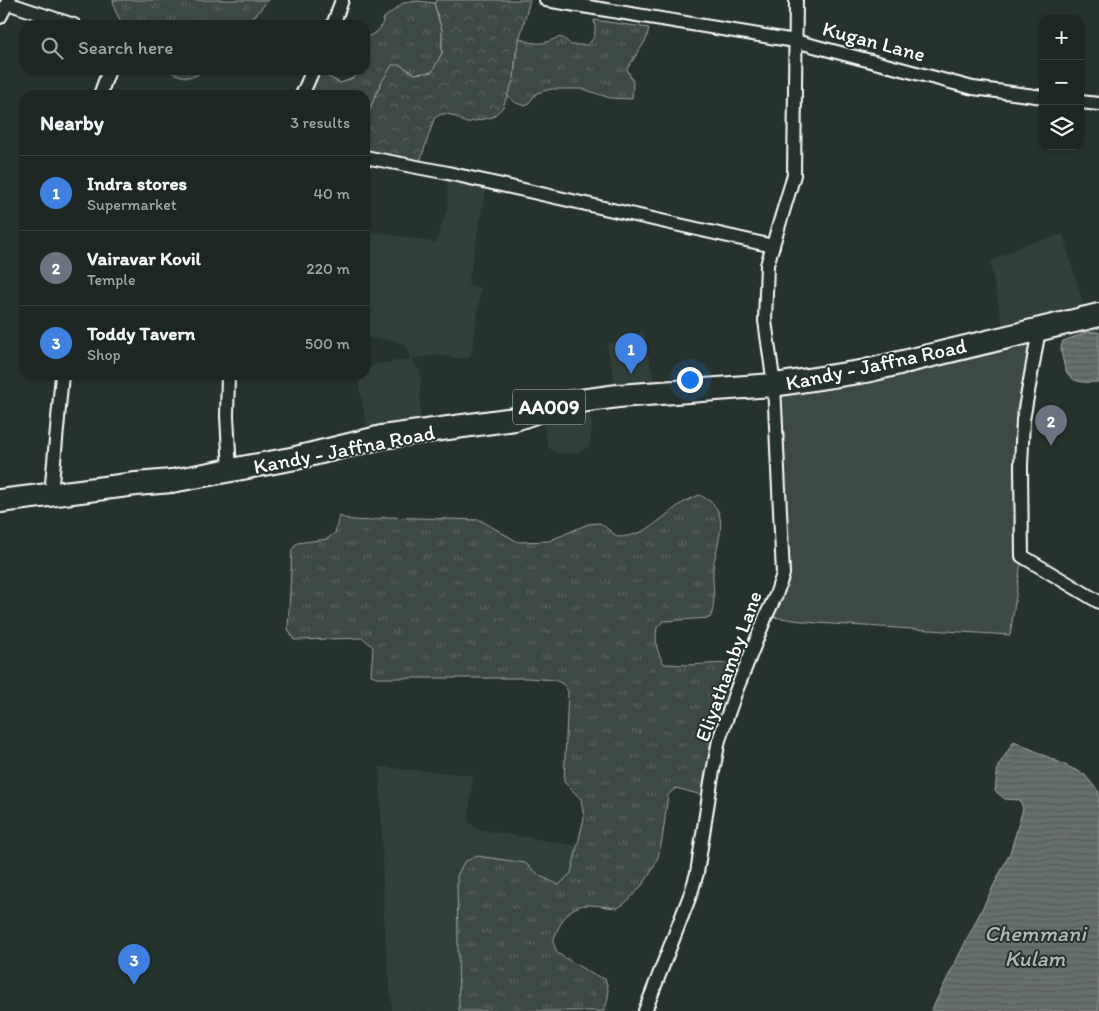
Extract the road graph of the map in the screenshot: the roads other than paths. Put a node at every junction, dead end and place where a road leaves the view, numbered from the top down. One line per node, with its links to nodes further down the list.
1 (342, 0): 7 (street)
2 (546, 0): 8 (street, Kugan Lane)
3 (796, 0): 8 (street, Eliyathamby Lane)
4 (8, 1): 5 (street); 6 (street)
5 (0, 17)
6 (60, 20)
7 (335, 20)
8 (795, 41): 13 (street, Kugan Lane); 17 (street, Eliyathamby Lane)
9 (106, 75): 11 (street)
10 (311, 75): 12 (street)
11 (102, 90)
12 (304, 90)
13 (1039, 96)
14 (1084, 102): 15 (street)
15 (1099, 104)
16 (370, 158): 17 (street)
17 (773, 246): 22 (street, Eliyathamby Lane)
18 (1099, 316): 19 (highway, Kandy - Jaffna Road / AA009)
19 (1039, 330): 22 (highway, Kandy - Jaffna Road / AA009); 26 (street)
20 (62, 380): 24 (street)
21 (228, 380): 23 (street)
22 (774, 385): 23 (highway, Kandy - Jaffna Road / AA009); 27 (street, Eliyathamby Lane)
23 (230, 471): 24 (highway, Kandy - Jaffna Road / AA009)
24 (51, 494): 25 (highway, Kandy - Jaffna Road / AA009)
25 (0, 501)
26 (1099, 602)
27 (645, 1011)

